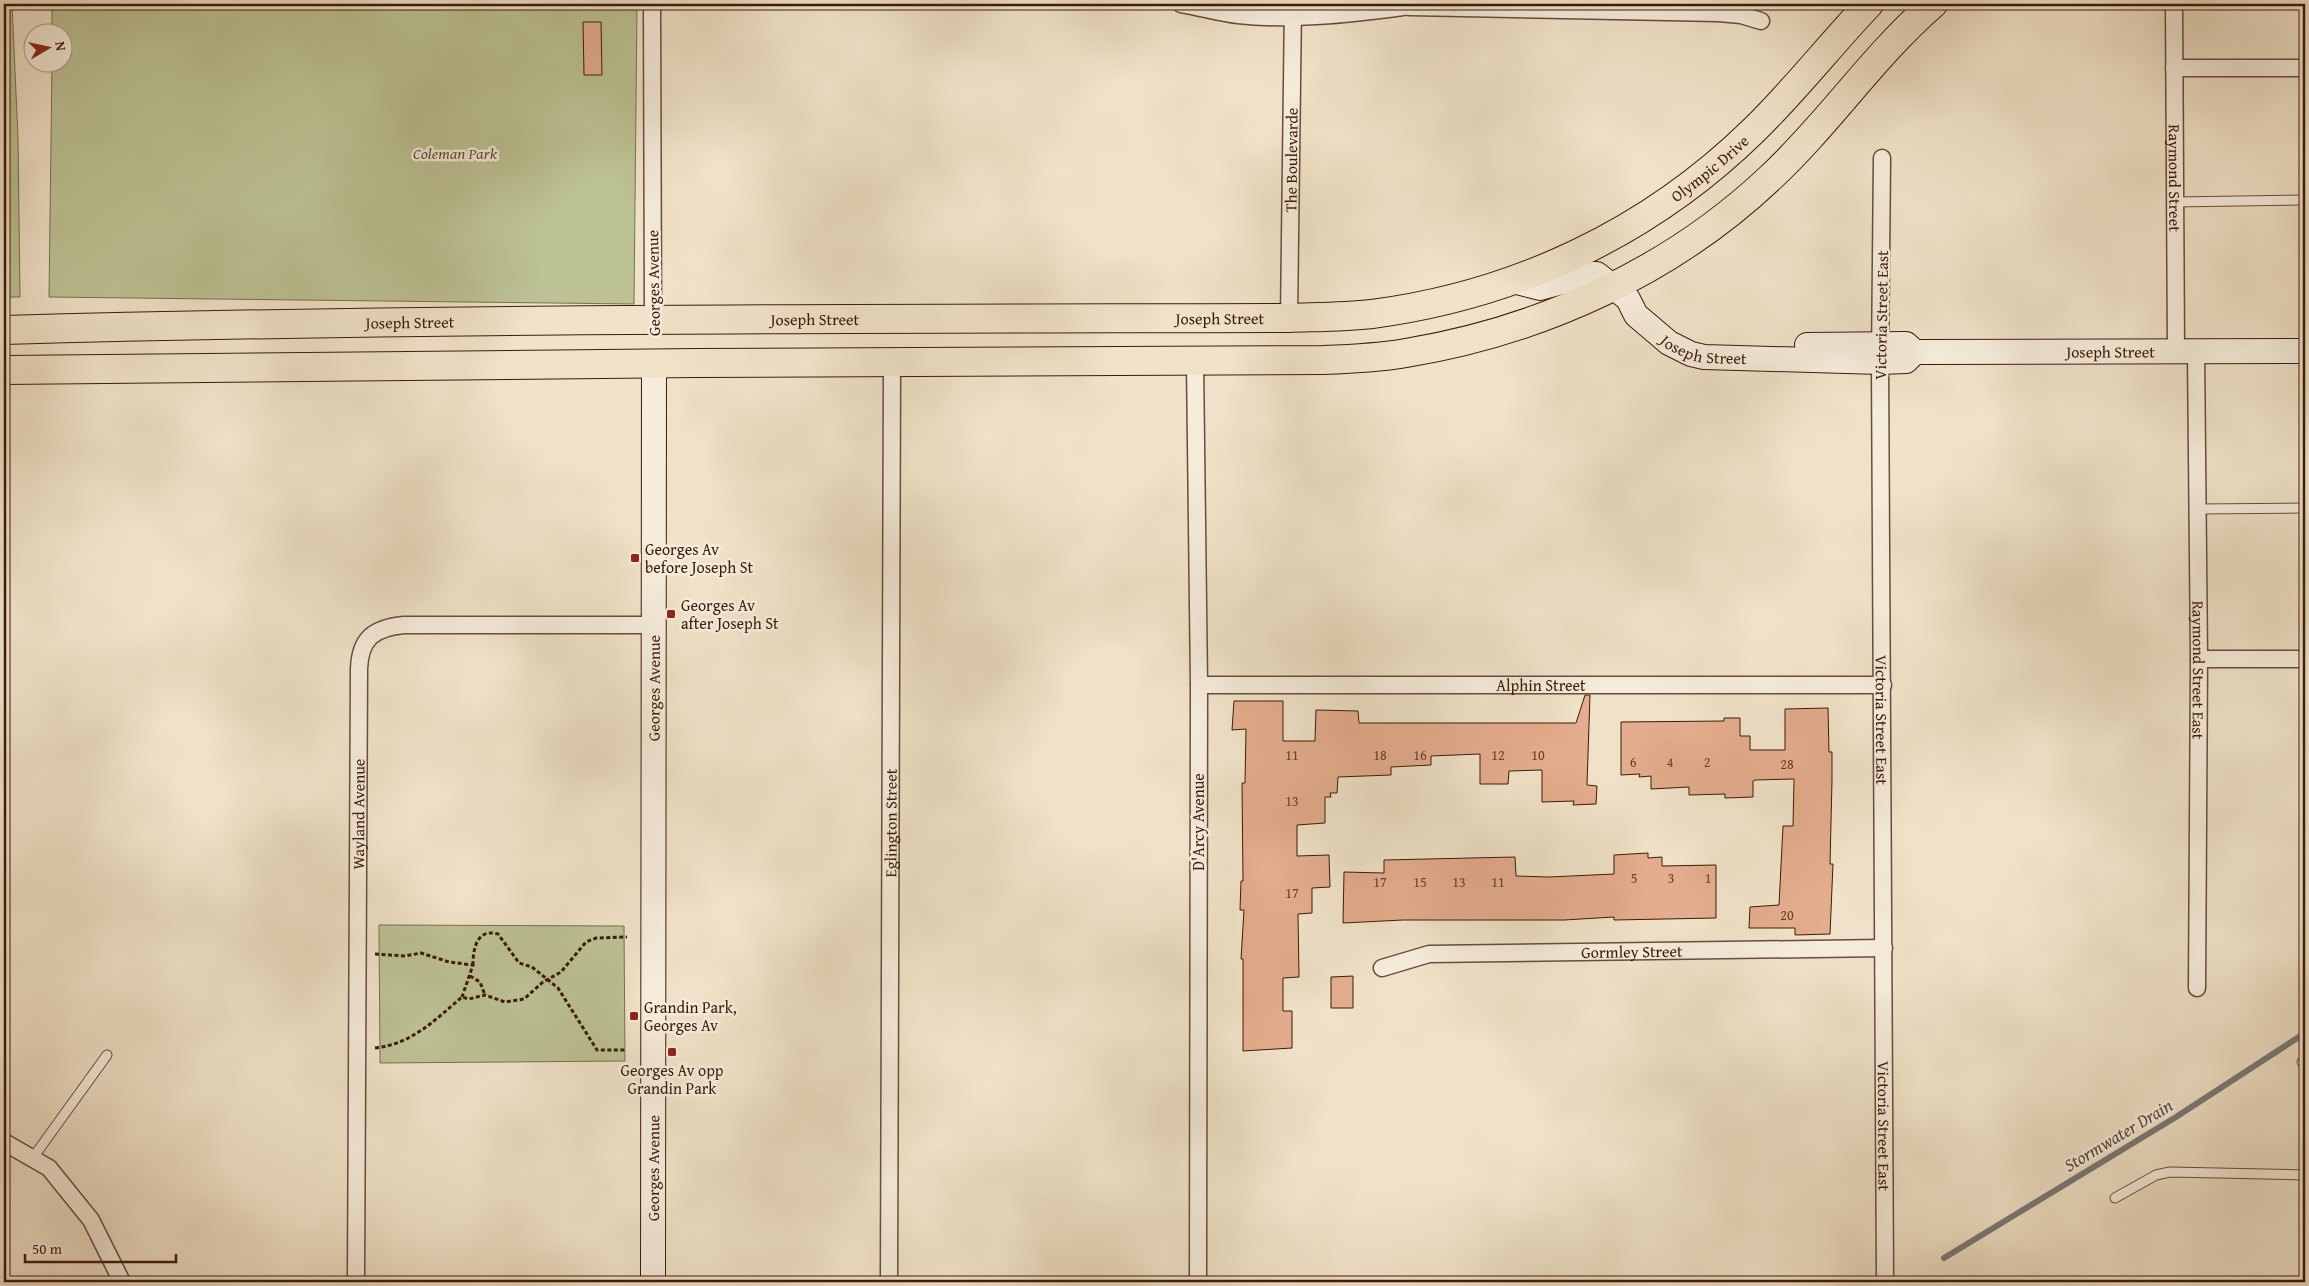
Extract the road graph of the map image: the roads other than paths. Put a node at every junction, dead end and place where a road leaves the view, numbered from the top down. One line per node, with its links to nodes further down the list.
1 (652, 4): 18 (street, Georges Avenue)
2 (1181, 4): 8 (street)
3 (1391, 4): 7 (street)
4 (1869, 4): 15 (highway, Olympic Drive)
5 (1933, 4): 16 (highway)
6 (2174, 4): 10 (street, Raymond Street)
7 (1410, 6): 8 (street); 9 (street)
8 (1293, 10): 17 (street, The Boulevarde)
9 (1761, 21)
10 (2174, 68): 11 (street); 14 (street, Raymond Street)
11 (2305, 68)
12 (1882, 158): 22 (street, Victoria Street East)
13 (2305, 200): 14 (lane)
14 (2174, 202): 20 (street, Raymond Street)
15 (1513, 281): 16 (main road, Joseph Street); 17 (highway, Joseph Street)
16 (1621, 293): 22 (main road, Joseph Street); 23 (highway)
17 (1289, 318): 18 (highway, Joseph Street)
18 (653, 320): 19 (highway, Joseph Street); 25 (highway, Georges Avenue)
19 (4, 330)
20 (2186, 351): 21 (main road, Joseph Street); 22 (main road, Joseph Street); 28 (street, Raymond Street East)
21 (2305, 351)
22 (1881, 353): 33 (street, Victoria Street East)
23 (1195, 362): 24 (highway); 32 (street, D'Arcy Avenue)
24 (892, 363): 25 (highway); 45 (street, Eglington Street)
25 (654, 364): 26 (highway); 29 (main road, Georges Avenue)
26 (4, 370)
27 (2305, 508): 28 (lane)
28 (2198, 509): 30 (street, Raymond Street East)
29 (655, 625): 43 (street, Wayland Avenue); 44 (main road, Georges Avenue)
30 (2199, 659): 31 (street); 36 (street, Raymond Street East)
31 (2305, 659)
32 (1199, 685): 33 (street, Alphin Street); 46 (street, D'Arcy Avenue)
33 (1883, 685): 34 (street, Victoria Street East)
34 (1884, 948): 35 (street, Gormley Street); 47 (street, Victoria Street East)
35 (1382, 968)
36 (2197, 988)
37 (107, 1055): 39 (lane)
38 (4, 1142): 39 (street)
39 (32, 1158): 42 (street)
40 (2305, 1174): 41 (lane)
41 (2115, 1198)
42 (122, 1282)
43 (356, 1282)
44 (653, 1282)
45 (889, 1282)
46 (1198, 1282)
47 (1885, 1282)

